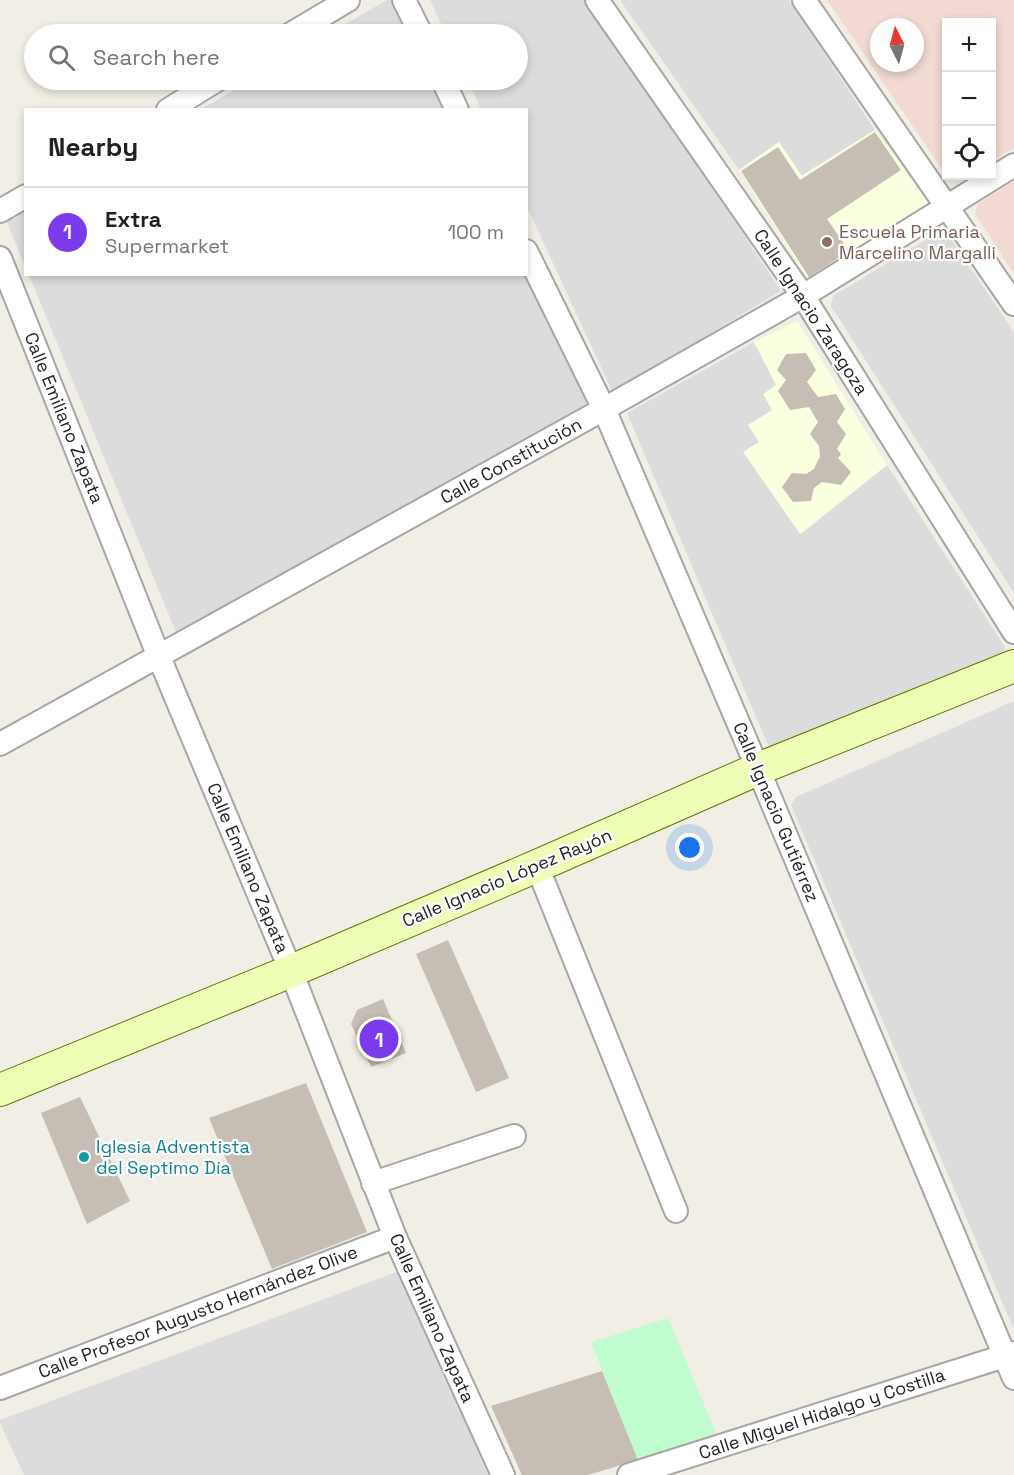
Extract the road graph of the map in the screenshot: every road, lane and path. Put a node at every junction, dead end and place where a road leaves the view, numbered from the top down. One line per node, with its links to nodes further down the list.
1 (348, 0): 5 (street)
2 (404, 0): 6 (street)
3 (597, 0): 17 (street, Calle Ignacio Zaragoza)
4 (804, 0): 13 (street)
5 (308, 24)
6 (416, 24)
7 (201, 90): 9 (street)
8 (447, 90): 10 (street)
9 (171, 108)
10 (456, 108)
11 (1014, 165): 13 (street, Calle Constitución)
12 (24, 197): 14 (street)
13 (946, 206): 17 (street, Calle Constitución); 18 (street)
14 (0, 211)
15 (528, 255): 19 (street, Calle Ignacio Gutiérrez)
16 (0, 258): 21 (street, Calle Emiliano Zapata)
17 (803, 296): 19 (street, Calle Constitución); 20 (street, Calle Ignacio Zaragoza)
18 (1014, 304)
19 (604, 409): 21 (street, Calle Constitución); 24 (street, Calle Ignacio Gutiérrez)
20 (1014, 632)
21 (159, 657): 23 (street, Calle Constitución); 26 (street, Calle Emiliano Zapata)
22 (1014, 666): 24 (main road, Calle Ignacio López Rayón)
23 (0, 744)
24 (759, 769): 25 (main road, Calle Ignacio López Rayón); 32 (street, Calle Ignacio Gutiérrez)
25 (537, 866): 26 (main road, Calle Ignacio López Rayón); 30 (street)
26 (291, 971): 27 (main road, Calle Ignacio López Rayón); 29 (street, Calle Emiliano Zapata)
27 (0, 1090)
28 (514, 1136): 29 (street)
29 (373, 1183): 31 (street, Calle Emiliano Zapata)
30 (676, 1211)
31 (395, 1238): 34 (street, Calle Profesor Augusto Hernández Olive); 35 (street, Calle Emiliano Zapata)
32 (1009, 1355): 33 (street, Calle Ignacio Gutiérrez); 36 (street, Calle Miguel Hidalgo y Costilla)
33 (1014, 1378)
34 (0, 1388)
35 (503, 1475)
36 (629, 1475)

